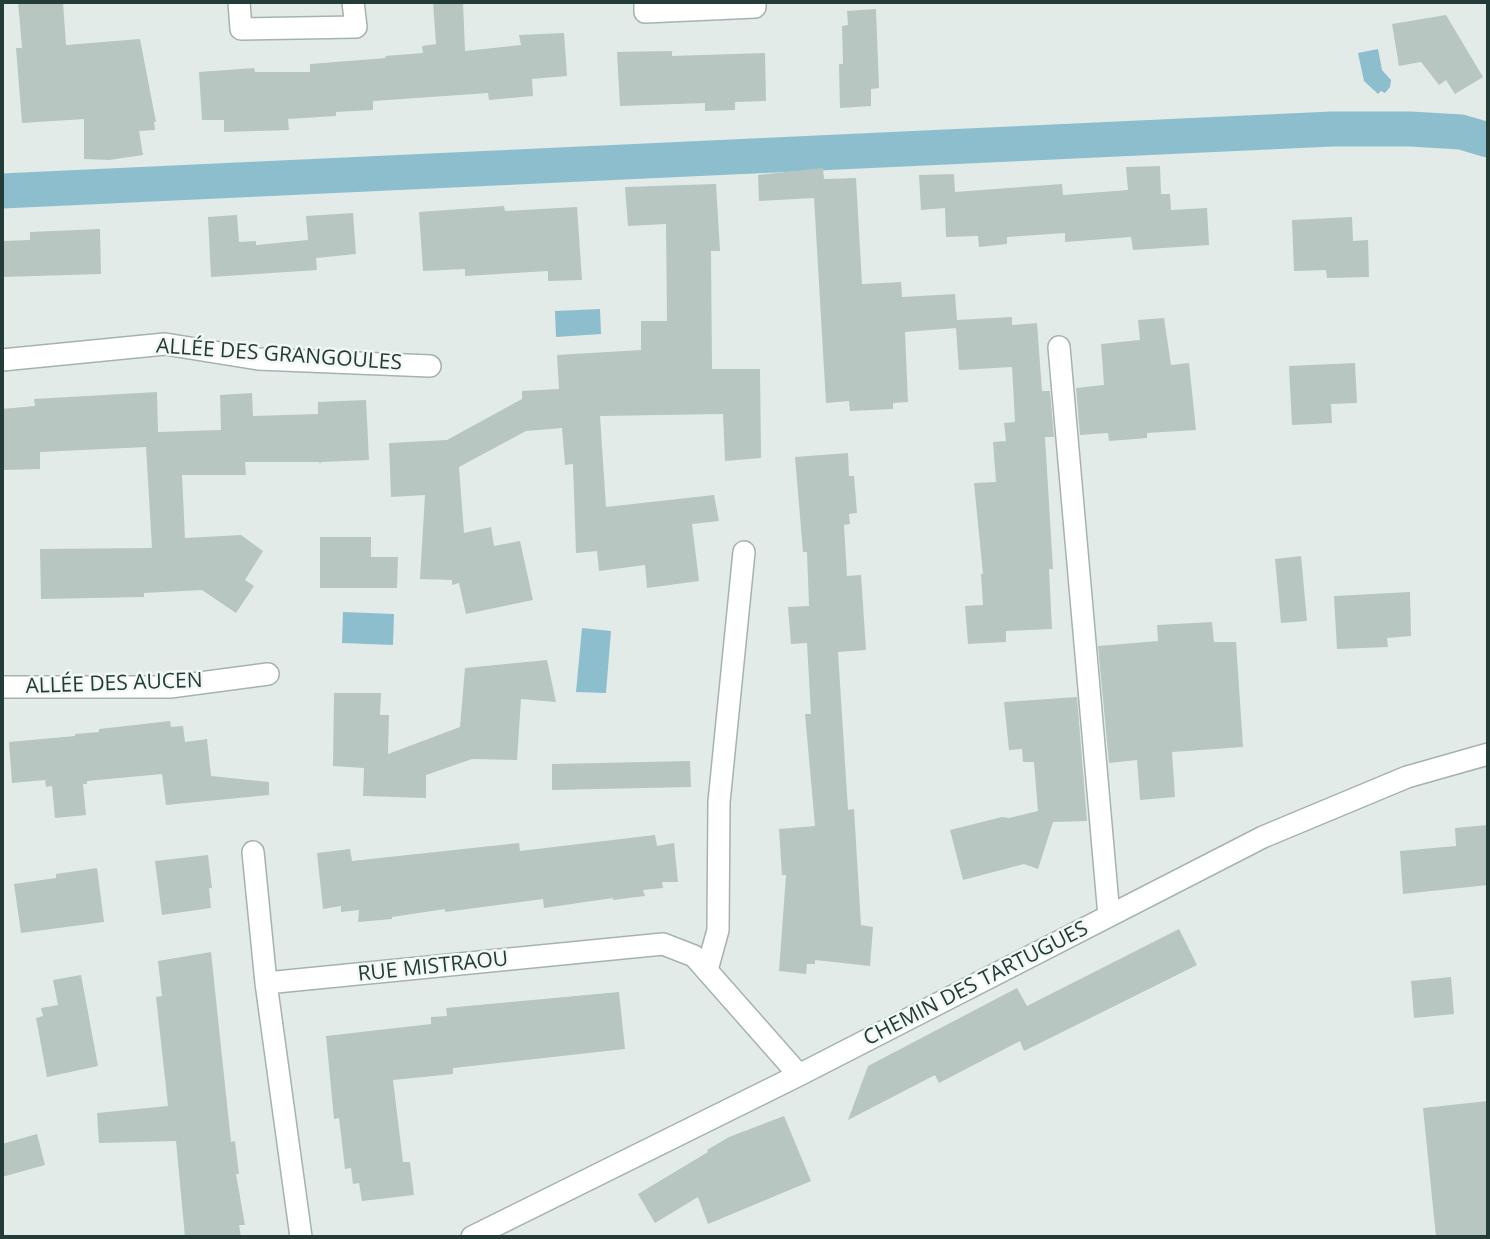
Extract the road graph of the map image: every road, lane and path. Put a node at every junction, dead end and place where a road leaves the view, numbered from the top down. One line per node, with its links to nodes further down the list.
1 (239, 2): 2 (street)
2 (353, 2)
3 (645, 2): 4 (street)
4 (755, 2)
5 (1059, 347): 13 (street)
6 (2, 360): 7 (street, ALLÉE DES GRANGOULES)
7 (430, 366)
8 (744, 552): 14 (street)
9 (268, 674): 10 (street, ALLÉE DES AUCEN)
10 (2, 687)
11 (1488, 754): 13 (street, CHEMIN DES TARTUGUES)
12 (253, 852): 15 (street)
13 (1108, 916): 16 (street, CHEMIN DES TARTUGUES)
14 (707, 970): 15 (street, RUE MISTRAOU); 16 (street, RUE MISTRAOU)
15 (266, 984): 17 (street)
16 (799, 1075): 18 (street, CHEMIN DES TARTUGUES)
17 (301, 1237)
18 (472, 1237)

